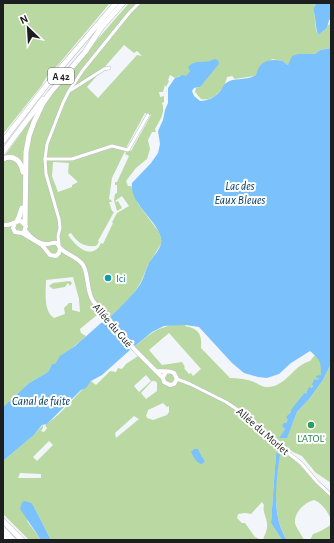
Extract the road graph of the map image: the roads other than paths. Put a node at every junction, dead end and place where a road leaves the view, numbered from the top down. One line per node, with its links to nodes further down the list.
1 (113, 3): 6 (highway)
2 (116, 3): 6 (highway, A 42)
3 (123, 3): 5 (highway, A 42)
4 (139, 3): 8 (street)
5 (101, 28): 11 (highway, A 42); 15 (highway)
6 (84, 40): 10 (highway, A 42)
7 (109, 68): 8 (street)
8 (69, 91): 12 (street)
9 (148, 115): 12 (street)
10 (3, 141)
11 (3, 152)
12 (45, 159): 19 (street)
13 (3, 160): 14 (highway)
14 (16, 222): 15 (street); 16 (street); 17 (street)
15 (25, 224): 18 (street)
16 (3, 225): 17 (street)
17 (14, 230): 18 (street)
18 (23, 232): 20 (street); 22 (street)
19 (58, 236): 20 (street); 21 (street)
20 (50, 243): 21 (street); 22 (street)
21 (60, 246): 23 (street); 24 (street, Allée du Gué)
22 (47, 250): 23 (street)
23 (58, 254): 24 (street)
24 (68, 255): 25 (street, Allée du Gué)
25 (156, 371): 26 (street); 27 (street, Allée du Gué)
26 (166, 372): 27 (street); 28 (street)
27 (163, 378): 28 (street)
28 (176, 381): 29 (street, Allée du Morlet)
29 (331, 495)
30 (3, 521): 36 (highway)
31 (3, 529): 35 (highway)
32 (3, 532): 35 (highway)
33 (3, 536): 34 (highway)
34 (6, 540)
35 (12, 540)
36 (22, 540)

